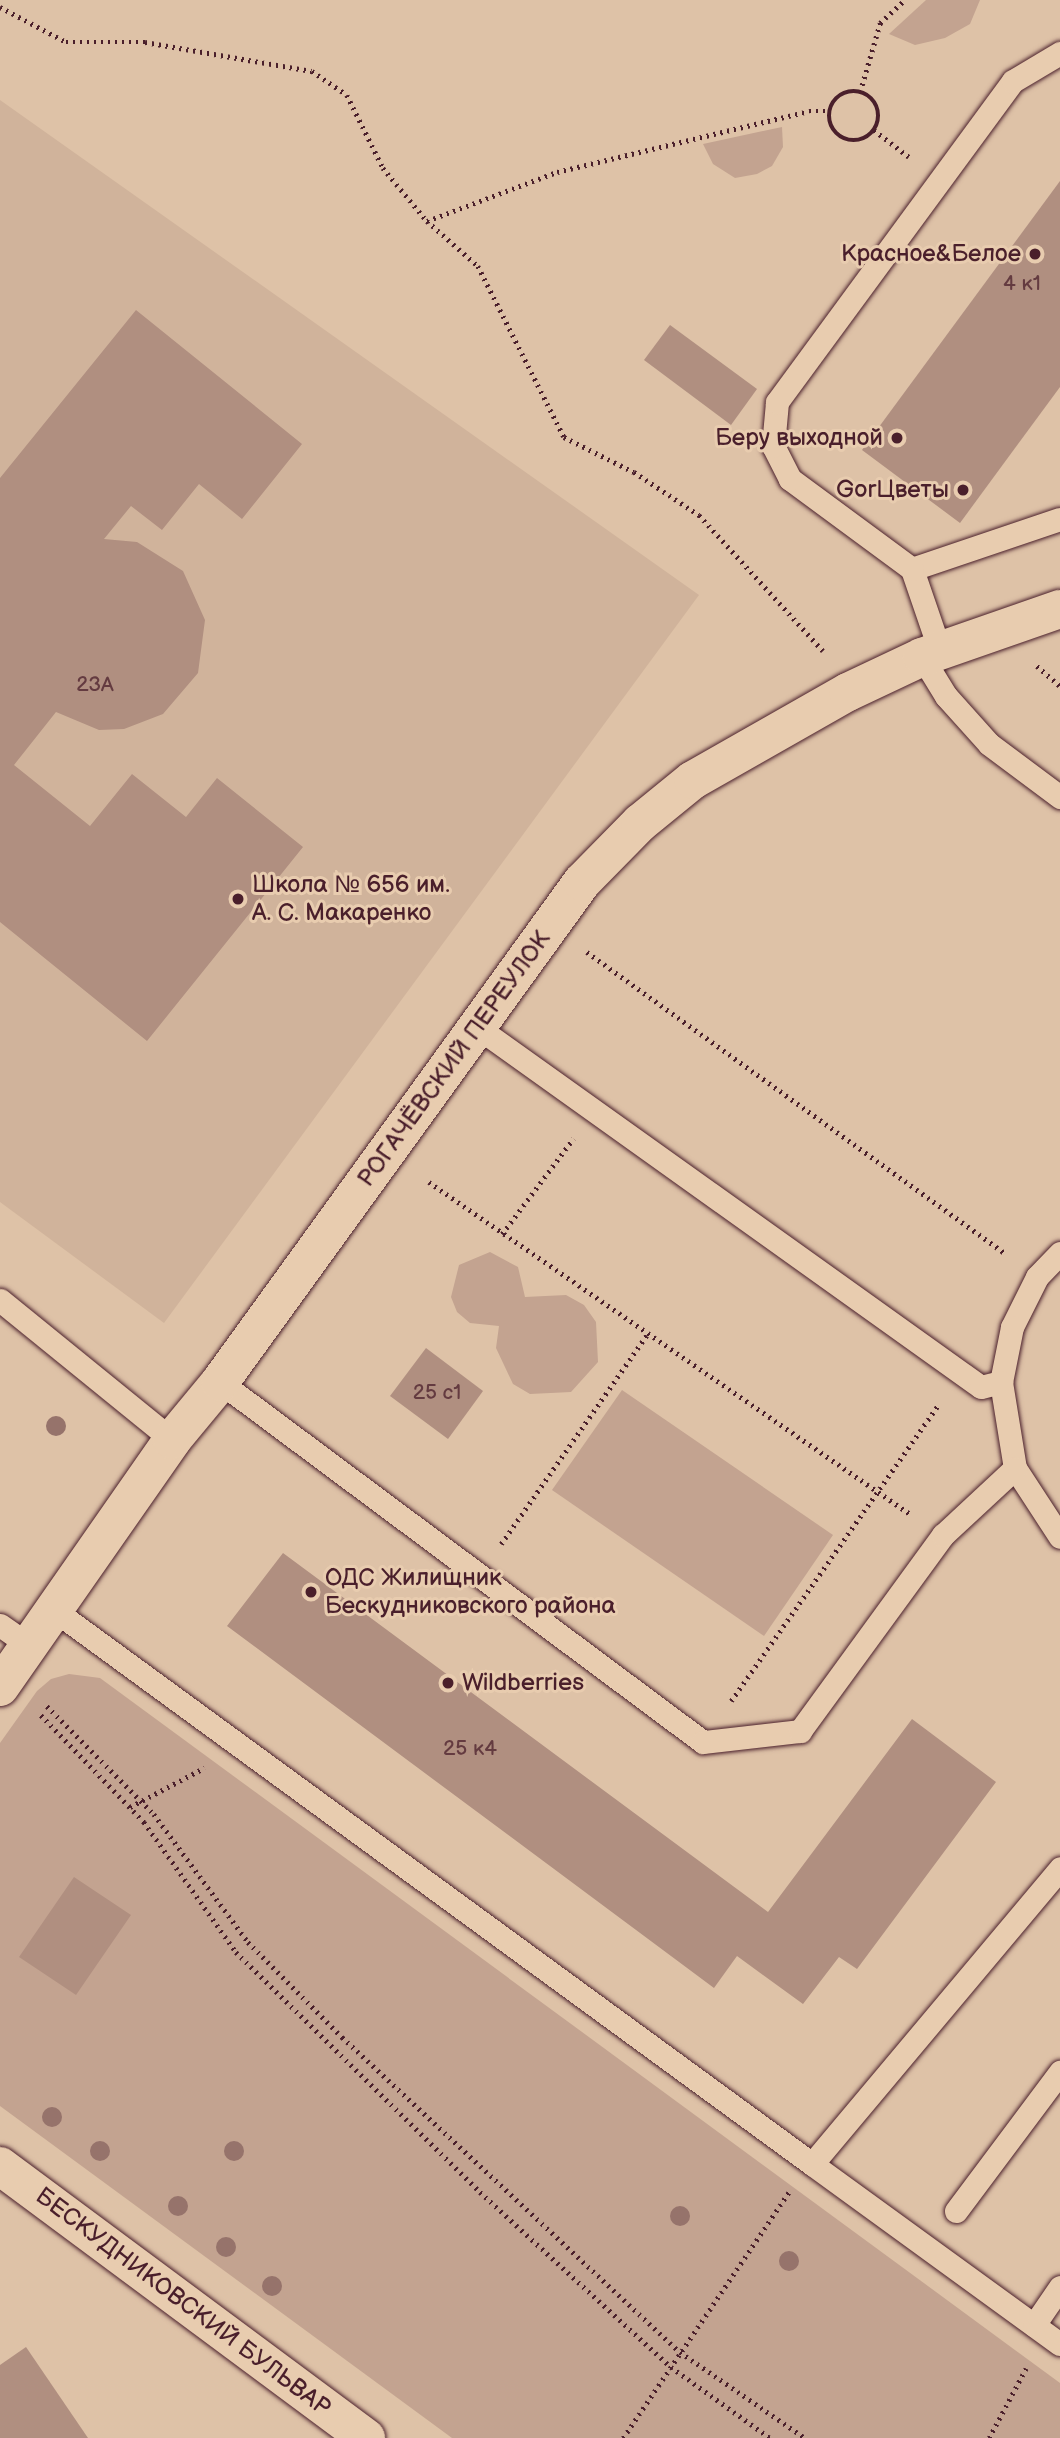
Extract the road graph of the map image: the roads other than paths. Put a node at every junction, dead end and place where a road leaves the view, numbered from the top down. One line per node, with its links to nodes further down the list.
1 (1060, 52): 3 (lane)
2 (1060, 519): 3 (lane)
3 (912, 569): 5 (lane)
4 (1060, 609): 5 (street, РОГАЧЁВСКИЙ ПЕРЕУЛОК)
5 (931, 654): 6 (lane); 7 (street, РОГАЧЁВСКИЙ ПЕРЕУЛОК)
6 (1060, 797)
7 (477, 1027): 10 (street, РОГАЧЁВСКИЙ ПЕРЕУЛОК); 11 (lane)
8 (1060, 1253): 11 (lane)
9 (0, 1300): 12 (lane)
10 (220, 1382): 12 (street, РОГАЧЁВСКИЙ ПЕРЕУЛОК); 13 (lane)
11 (1002, 1382): 13 (lane)
12 (172, 1440): 15 (street, РОГАЧЁВСКИЙ ПЕРЕУЛОК)
13 (1015, 1468): 14 (lane)
14 (1060, 1537)
15 (54, 1610): 16 (street, РОГАЧЁВСКИЙ ПЕРЕУЛОК); 21 (lane)
16 (15, 1635): 17 (street, РОГАЧЁВСКИЙ ПЕРЕУЛОК)
17 (0, 1686)
18 (1060, 1868): 19 (lane)
19 (1054, 1892): 21 (lane)
20 (1060, 2073): 23 (lane)
21 (811, 2162): 25 (lane)
22 (0, 2166): 26 (street, БЕСКУДНИКОВСКИЙ БУЛЬВАР)
23 (956, 2211)
24 (1060, 2287): 25 (lane)
25 (1047, 2334)
26 (366, 2438)

